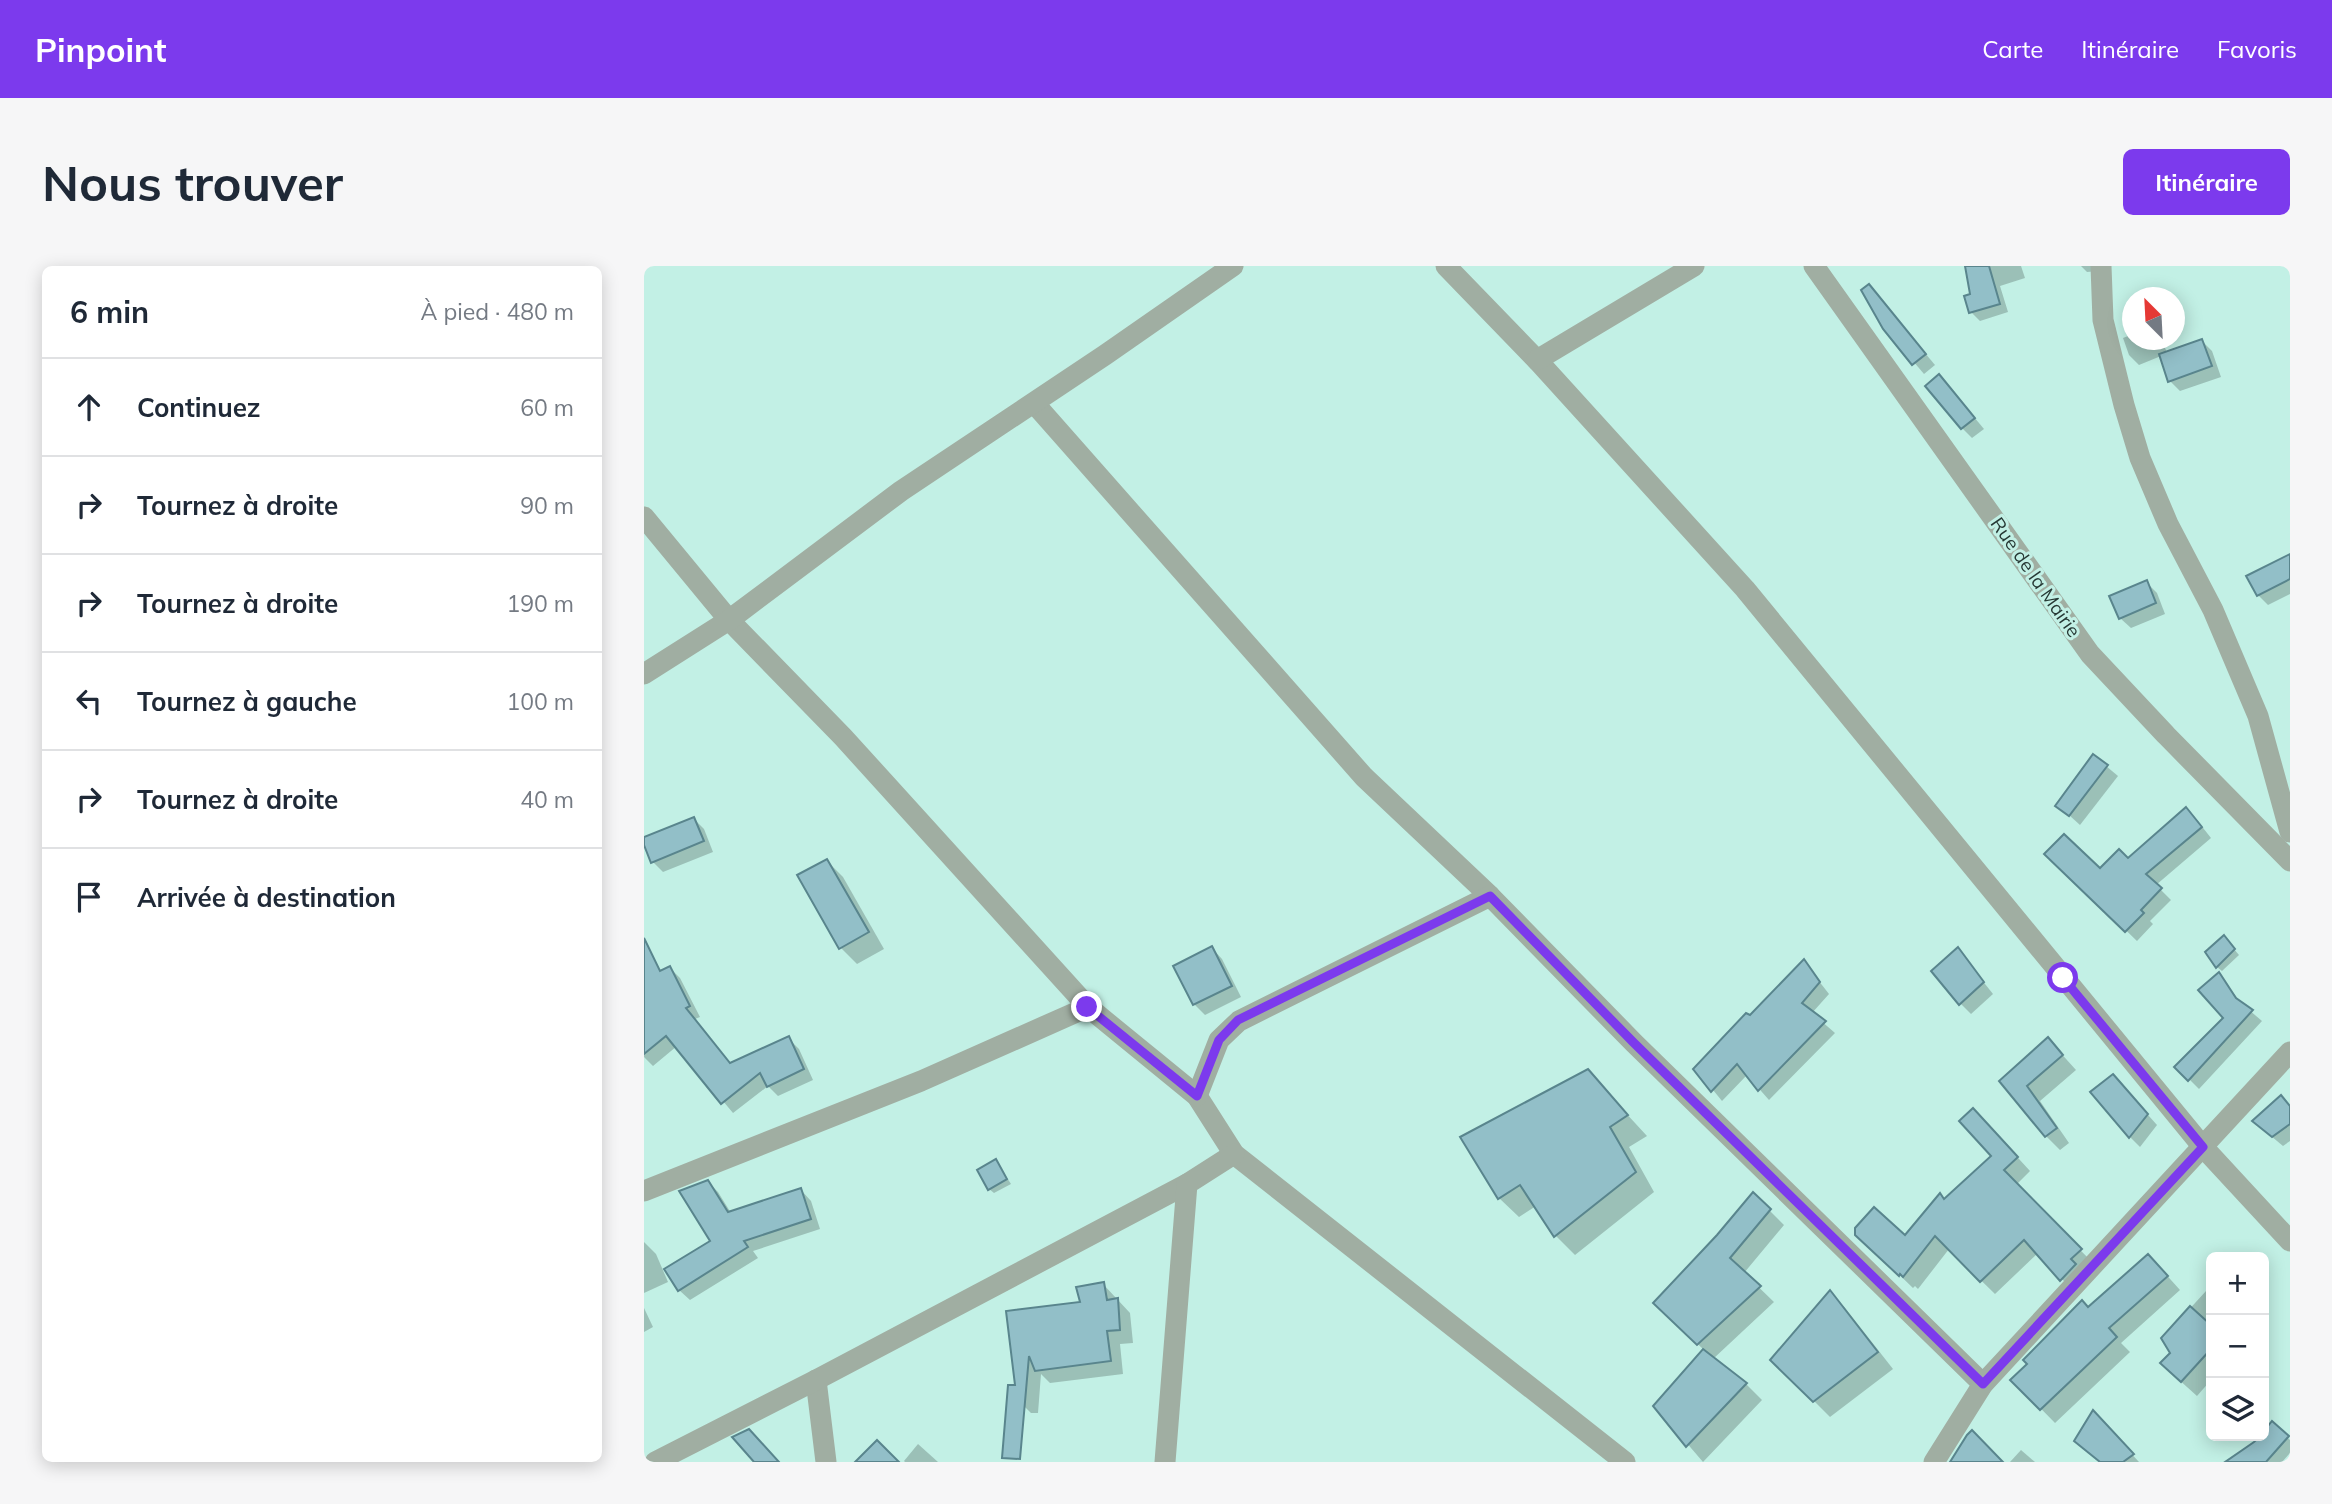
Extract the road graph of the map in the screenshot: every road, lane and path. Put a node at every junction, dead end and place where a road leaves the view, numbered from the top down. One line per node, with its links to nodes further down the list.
1 (1233, 266): 7 (street)
2 (1446, 266): 6 (street)
3 (1693, 266): 6 (street)
4 (1814, 266): 12 (street, Rue de la Mairie)
5 (2101, 266): 11 (street)
6 (1537, 360): 17 (street)
7 (1034, 403): 9 (street); 13 (street)
8 (644, 517): 9 (street)
9 (729, 620): 10 (street); 14 (street)
10 (644, 674)
11 (2290, 832)
12 (2290, 861)
13 (1490, 896): 16 (street); 23 (street)
14 (1087, 1007): 16 (street); 20 (street)
15 (2290, 1052): 17 (street)
16 (1197, 1096): 18 (street)
17 (2203, 1147): 21 (street); 23 (street)
18 (1234, 1154): 19 (street); 27 (street)
19 (1187, 1184): 22 (street); 26 (street)
20 (644, 1191)
21 (2286, 1232)
22 (816, 1380): 24 (street); 25 (street)
23 (1983, 1384): 28 (street)
24 (655, 1462)
25 (826, 1462)
26 (1166, 1462)
27 (1625, 1462)
28 (1934, 1462)

